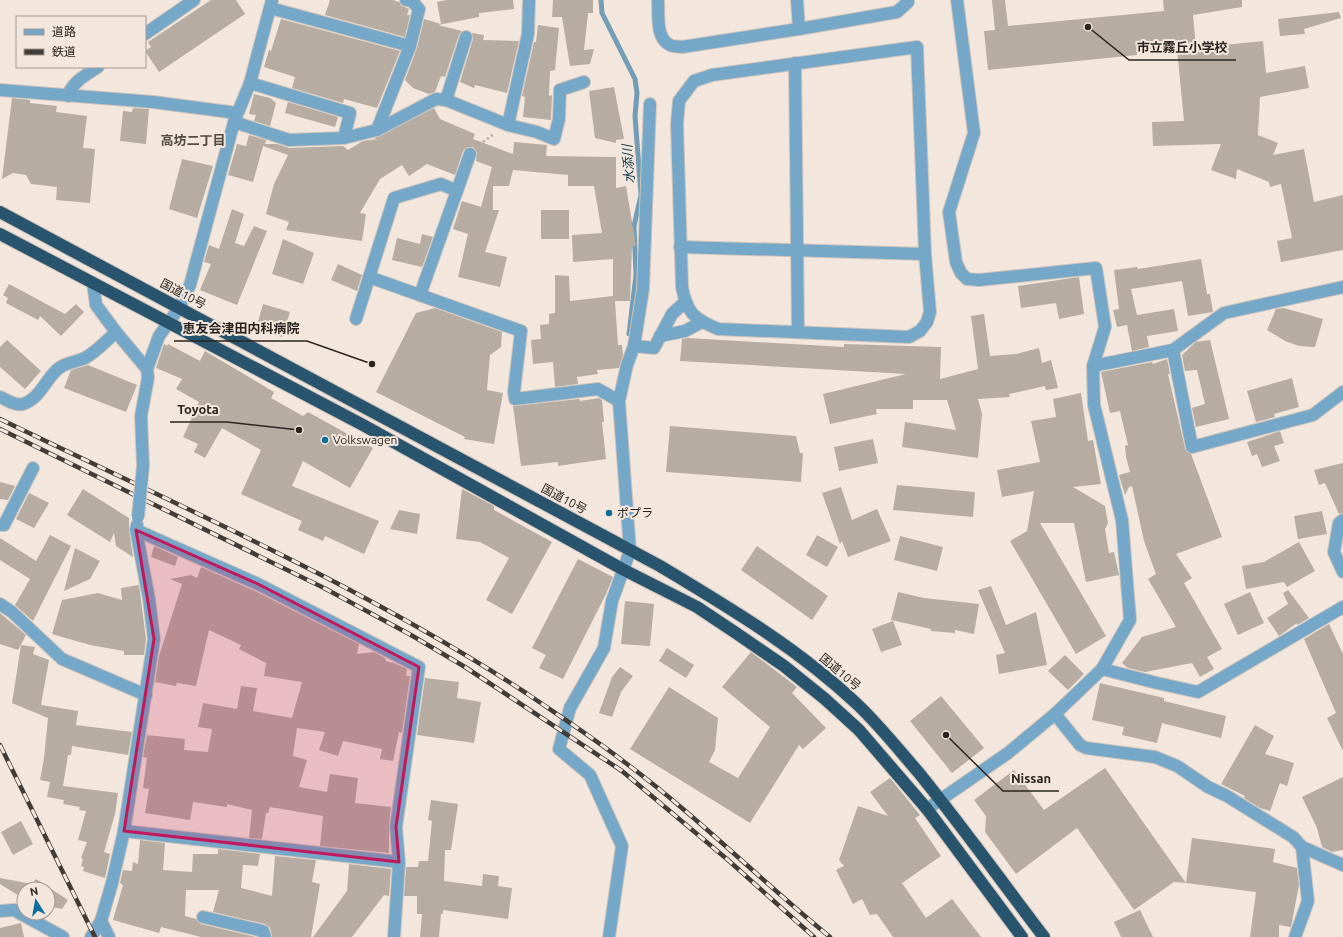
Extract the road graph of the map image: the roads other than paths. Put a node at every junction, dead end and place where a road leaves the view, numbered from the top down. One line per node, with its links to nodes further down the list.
1 (194, 0): 10 (street)
2 (406, 0): 12 (street)
3 (529, 0): 22 (street)
4 (658, 0): 9 (street)
5 (797, 0): 9 (street)
6 (908, 0): 9 (street)
7 (957, 0): 46 (street)
8 (271, 4): 12 (street); 16 (street)
9 (799, 29)
10 (146, 33)
11 (466, 37): 19 (street)
12 (410, 46): 23 (street)
13 (795, 63): 29 (street); 30 (street); 31 (street)
14 (97, 68): 18 (street)
15 (584, 82): 22 (street)
16 (250, 83): 21 (street); 24 (street)
17 (0, 90): 18 (street)
18 (68, 96): 21 (street)
19 (446, 100): 22 (street); 23 (street)
20 (650, 104): 44 (street)
21 (236, 117): 24 (street); 37 (street)
22 (508, 125)
23 (377, 130): 24 (street)
24 (344, 138)
25 (470, 154): 26 (street)
26 (457, 191): 32 (street); 35 (street)
27 (0, 212): 37 (highway, 国道10号)
28 (0, 234): 33 (highway)
29 (680, 247): 30 (street); 36 (street)
30 (797, 249): 31 (street); 41 (street)
31 (925, 254): 41 (street)
32 (369, 277): 35 (street); 38 (street)
33 (93, 283): 39 (highway); 42 (street)
34 (1343, 286): 45 (street)
35 (420, 295): 50 (street)
36 (685, 302): 40 (street); 43 (street)
37 (179, 308): 39 (street); 55 (highway, 国道10号)
38 (356, 319)
39 (169, 322): 47 (street); 56 (highway)
40 (702, 322): 41 (street); 43 (street)
41 (798, 331)
42 (116, 332): 47 (street); 49 (street)
43 (660, 336): 44 (street)
44 (634, 346): 50 (street)
45 (1173, 350): 46 (street); 48 (street)
46 (1093, 366): 60 (street)
47 (147, 369): 54 (street, bridge)
48 (1343, 392)
49 (0, 397)
50 (619, 401): 55 (street)
51 (33, 468): 53 (street)
52 (1343, 520): 57 (street)
53 (0, 525)
54 (136, 530): 61 (street); 67 (street)
55 (630, 551): 56 (street); 63 (highway, 国道10号)
56 (624, 570): 64 (highway); 77 (street)
57 (1343, 572)
58 (0, 604): 61 (street)
59 (1343, 607): 60 (street)
60 (1102, 669): 62 (street)
61 (146, 695): 65 (street)
62 (1055, 714): 63 (street); 66 (street)
63 (941, 800): 64 (street); 79 (highway, 国道10号)
64 (927, 809): 78 (highway)
65 (124, 830): 67 (street); 71 (street)
66 (1302, 846): 68 (street); 80 (street)
67 (399, 862): 76 (street)
68 (1343, 865)
69 (0, 911): 72 (street)
70 (203, 917): 75 (street)
71 (101, 921): 73 (street); 74 (street)
72 (63, 937)
73 (91, 937)
74 (109, 937)
75 (265, 937)
76 (394, 937)
77 (609, 937)
78 (1022, 937)
79 (1044, 937)
80 (1295, 937)

